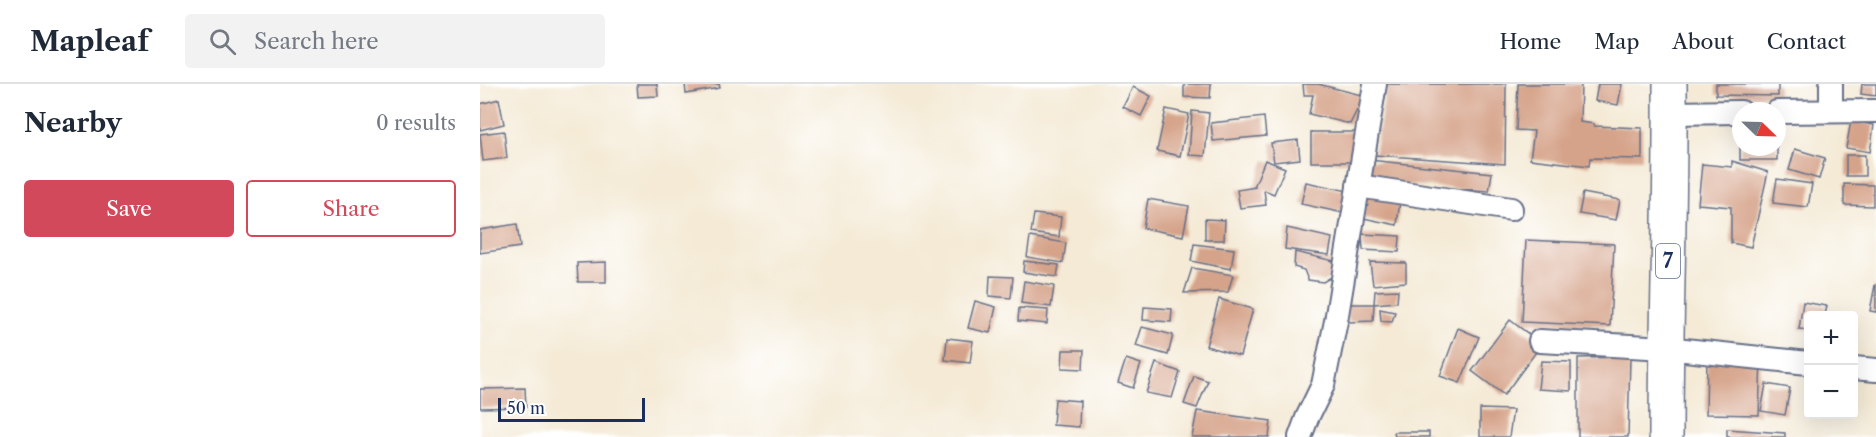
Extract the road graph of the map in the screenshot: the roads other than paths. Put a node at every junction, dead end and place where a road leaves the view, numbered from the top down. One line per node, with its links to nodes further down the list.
1 (1375, 84): 8 (street)
2 (1831, 84): 5 (street)
3 (1670, 99): 4 (street); 11 (highway, 7)
4 (1732, 110)
5 (1831, 111): 6 (street); 7 (street)
6 (1876, 111)
7 (1786, 112)
8 (1358, 186): 9 (street); 15 (street)
9 (1511, 209)
10 (1540, 341): 11 (street)
11 (1666, 348): 12 (street); 16 (highway, 7)
12 (1804, 362)
13 (1858, 368): 14 (street)
14 (1876, 370)
15 (1300, 437)
16 (1666, 437)

